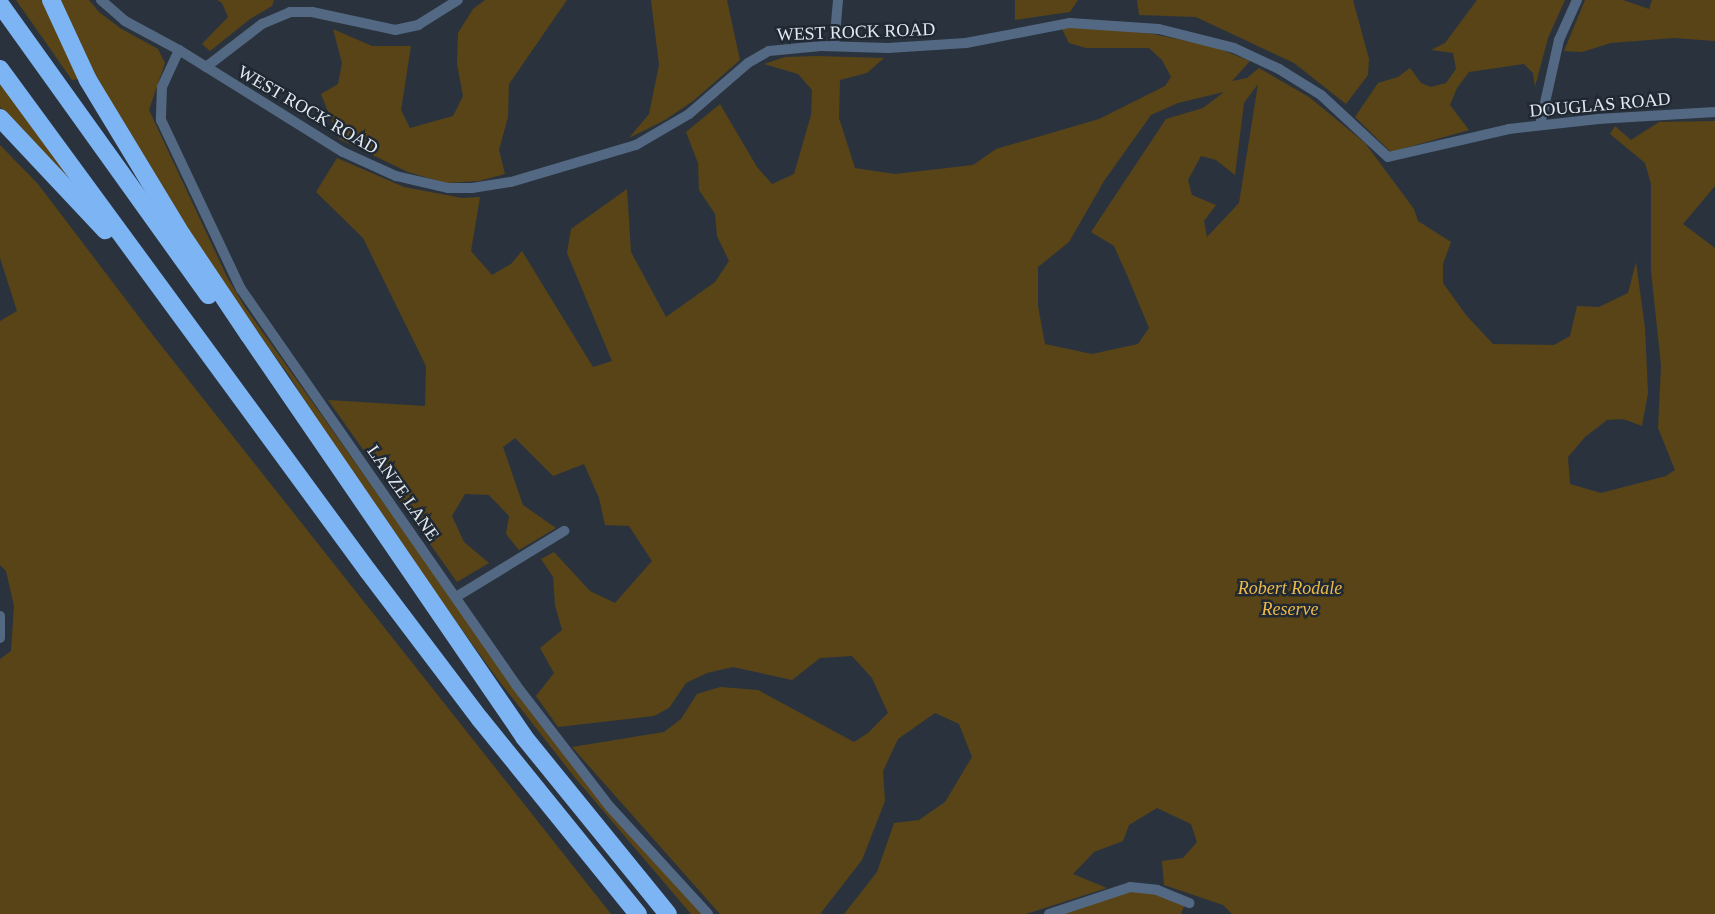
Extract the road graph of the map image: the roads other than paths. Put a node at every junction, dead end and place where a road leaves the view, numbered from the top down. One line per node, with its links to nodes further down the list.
1 (51, 0): 17 (highway)
2 (101, 0): 8 (street, WEST ROCK ROAD)
3 (458, 0): 9 (street)
4 (838, 0): 7 (street)
5 (1577, 0): 13 (street)
6 (0, 4): 17 (highway)
7 (834, 46): 9 (street, WEST ROCK ROAD); 14 (street, WEST ROCK ROAD)
8 (179, 50): 9 (street, WEST ROCK ROAD); 18 (street, LANZE LANE)
9 (205, 67)
10 (0, 69): 16 (highway)
11 (1715, 112): 13 (street, DOUGLAS ROAD)
12 (0, 118): 16 (highway)
13 (1540, 125): 14 (street, DOUGLAS ROAD)
14 (1488, 133)
15 (564, 531): 18 (street)
16 (368, 571): 22 (highway)
17 (418, 584): 23 (highway)
18 (456, 597): 24 (street, LANZE LANE)
19 (0, 616): 20 (street)
20 (0, 637)
21 (1190, 903): 25 (street)
22 (638, 914)
23 (668, 914)
24 (708, 914)
25 (1049, 914)

